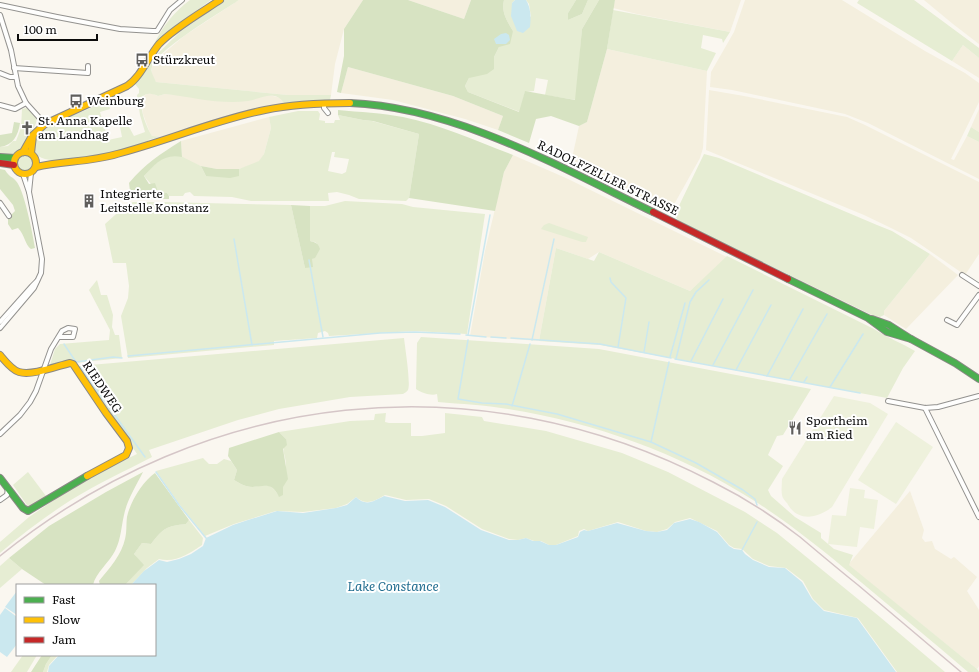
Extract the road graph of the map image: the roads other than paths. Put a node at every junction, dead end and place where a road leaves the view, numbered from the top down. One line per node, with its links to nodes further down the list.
1 (182, 0): 3 (street)
2 (220, 0): 13 (street)
3 (0, 5)
4 (0, 16): 6 (street)
5 (88, 66): 6 (street)
6 (14, 68): 8 (street)
7 (0, 73): 8 (street)
8 (16, 77): 9 (street)
9 (26, 103): 11 (street); 13 (street)
10 (324, 103): 12 (street); 21 (street, RADOLFZELLER STRASSE); 38 (street, RADOLFZELLER STRASSE)
11 (0, 104)
12 (328, 113)
13 (45, 124): 14 (street)
14 (33, 136): 15 (street); 16 (street)
15 (23, 152): 16 (street); 19 (street)
16 (31, 153): 18 (street)
17 (0, 157): 19 (street)
18 (36, 160): 21 (street); 22 (street)
19 (14, 162): 20 (street); 24 (street)
20 (0, 163)
21 (52, 163): 22 (street)
22 (36, 167): 23 (street)
23 (30, 173): 24 (street); 25 (street)
24 (23, 174): 25 (street)
25 (29, 192): 29 (street)
26 (0, 203): 27 (street)
27 (9, 216)
28 (962, 275): 30 (street)
29 (38, 281): 33 (street); 34 (street)
30 (979, 286)
31 (979, 295): 32 (street)
32 (947, 320)
33 (0, 322)
34 (0, 328)
35 (59, 336): 37 (street)
36 (0, 355): 37 (street, RIEDWEG)
37 (44, 369): 42 (street); 44 (street, RIEDWEG)
38 (979, 379)
39 (979, 396): 41 (street)
40 (888, 401): 41 (street)
41 (925, 408): 46 (street)
42 (0, 434)
43 (0, 478): 44 (street)
44 (8, 487): 45 (street)
45 (0, 500)
46 (979, 517)

